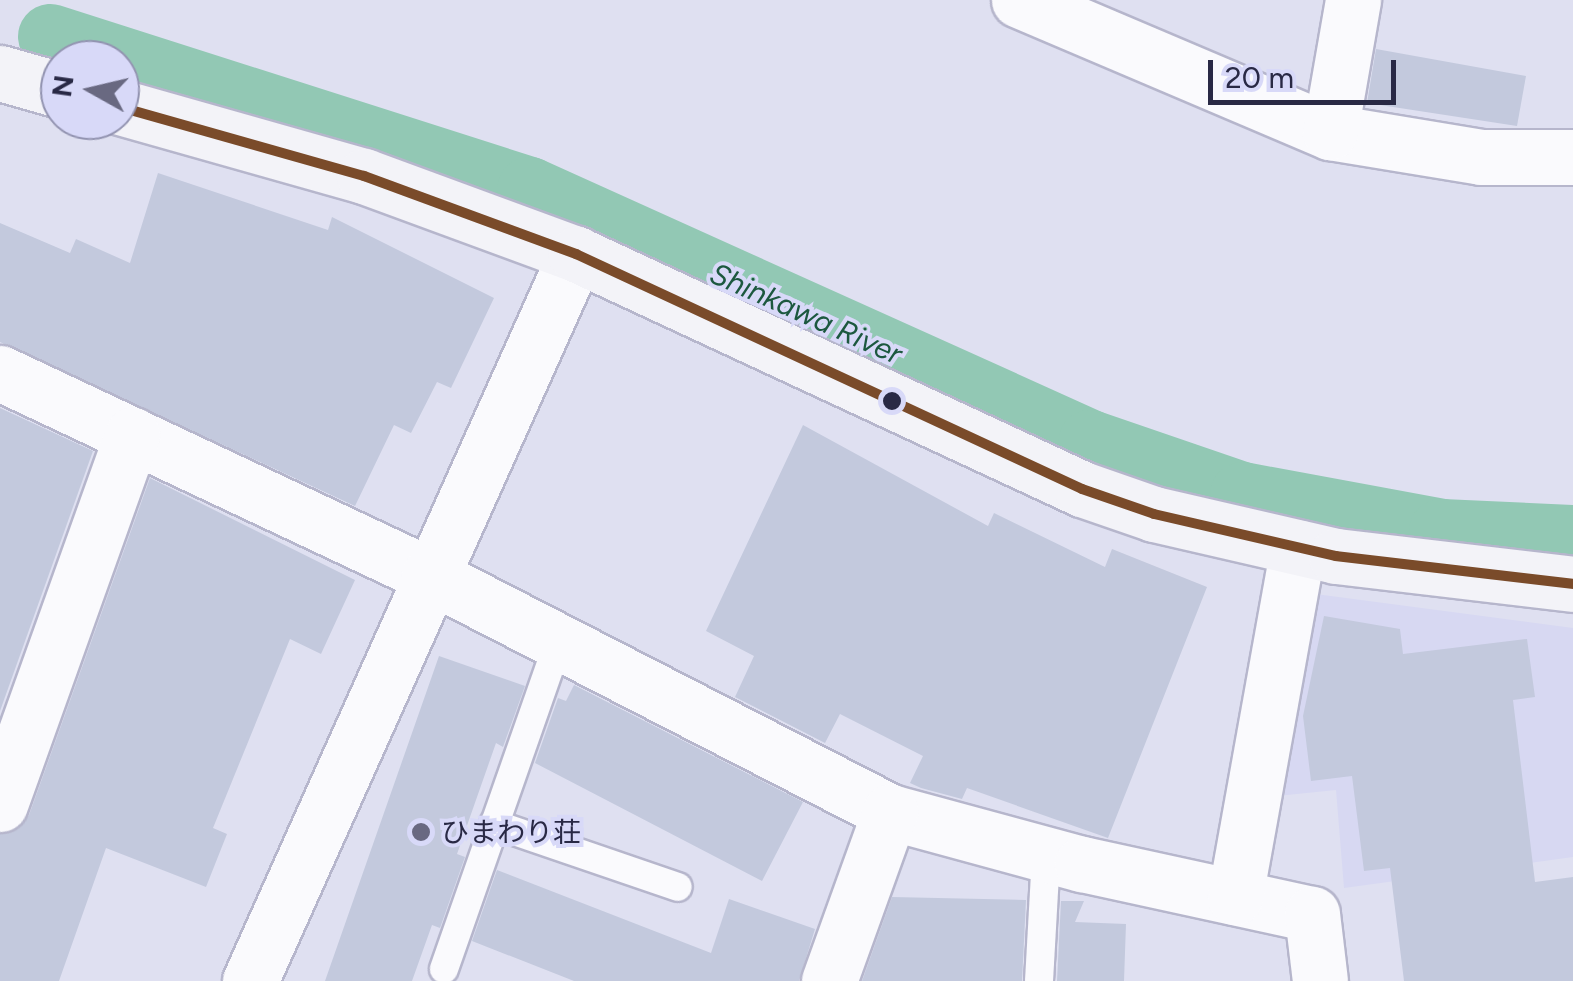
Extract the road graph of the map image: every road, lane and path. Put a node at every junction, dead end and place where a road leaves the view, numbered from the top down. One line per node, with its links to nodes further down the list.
1 (1019, 0): 6 (street)
2 (1353, 0): 6 (street)
3 (0, 73): 4 (street)
4 (40, 84)
5 (140, 113): 8 (street)
6 (1330, 132): 7 (street)
7 (1573, 157)
8 (576, 254): 11 (street); 12 (street)
9 (0, 373): 10 (street)
10 (132, 435): 12 (street); 15 (street)
11 (1298, 548): 13 (street); 20 (street)
12 (429, 574): 14 (street); 22 (street)
13 (1573, 584)
14 (559, 641): 16 (street); 17 (lane)
15 (0, 804)
16 (890, 812): 18 (street); 23 (street)
17 (494, 824): 19 (lane); 21 (lane)
18 (1046, 854): 20 (street); 24 (lane)
19 (678, 887)
20 (1235, 897): 25 (street)
21 (444, 969)
22 (250, 981)
23 (830, 981)
24 (1040, 981)
25 (1320, 981)

